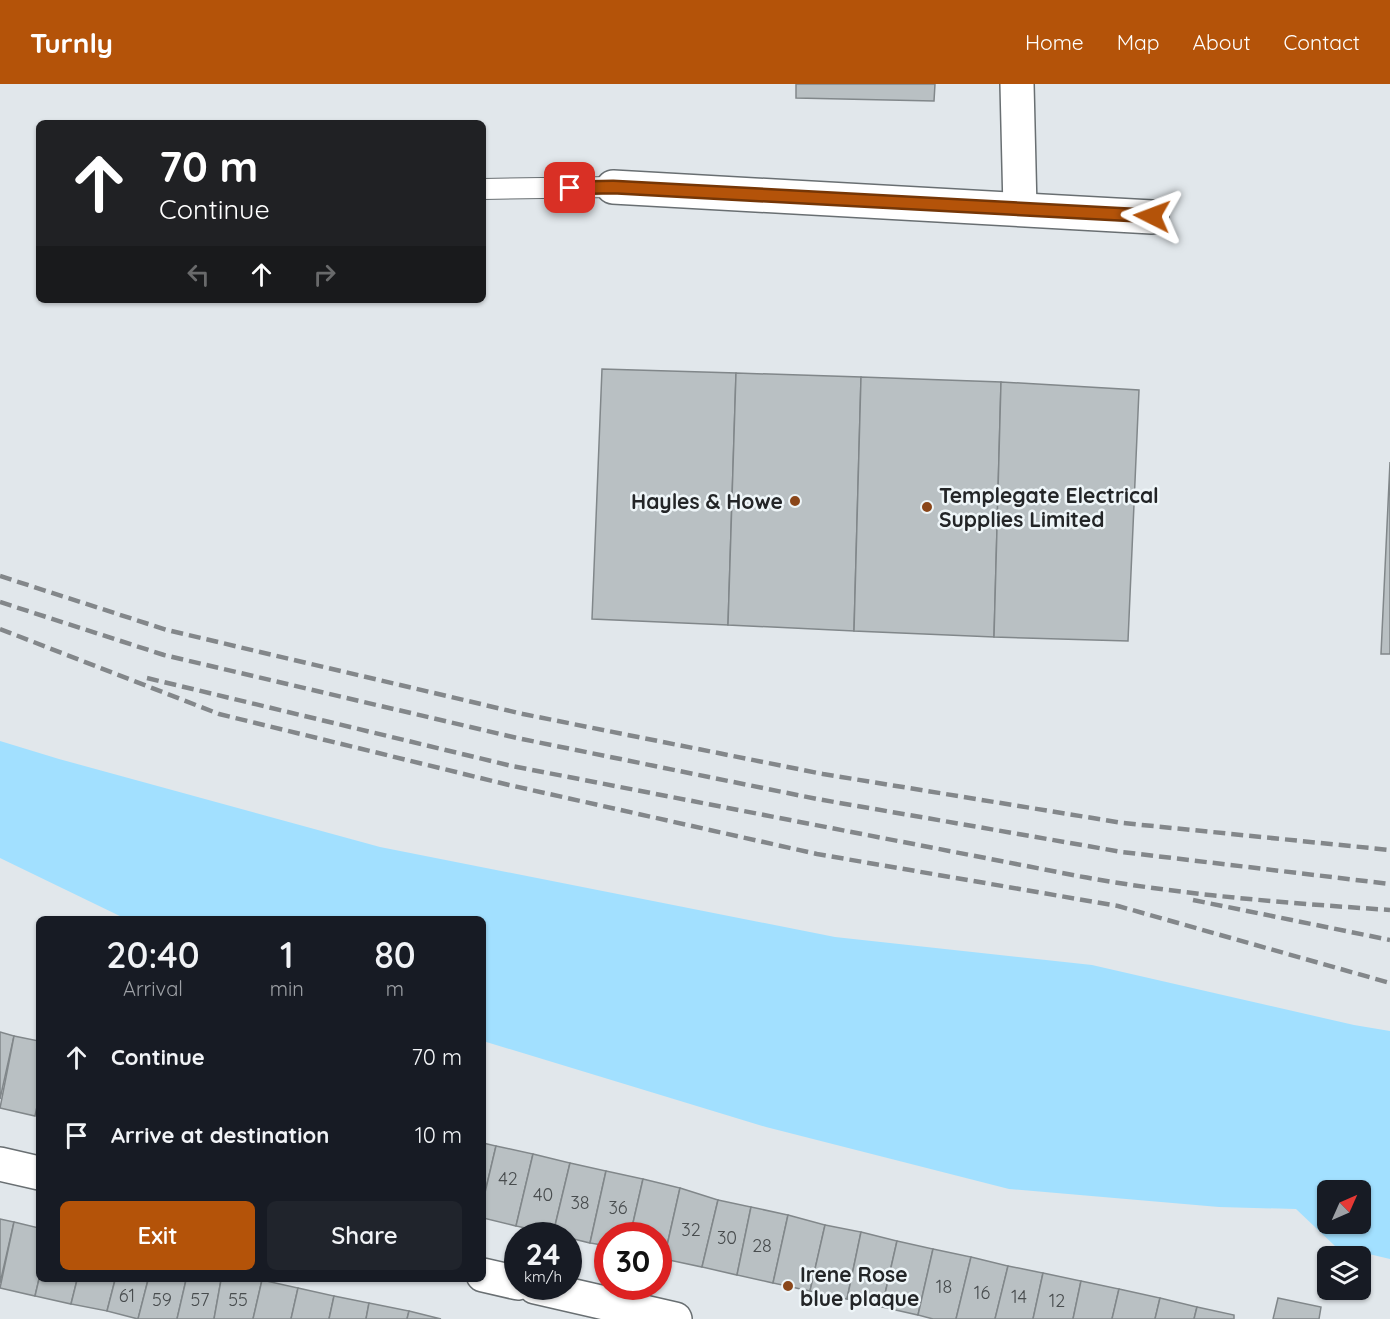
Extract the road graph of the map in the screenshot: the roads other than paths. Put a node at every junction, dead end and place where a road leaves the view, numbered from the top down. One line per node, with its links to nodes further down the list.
1 (1017, 84): 4 (street)
2 (613, 187): 3 (lane); 4 (street)
3 (486, 189)
4 (1020, 209): 5 (street)
5 (1152, 216)
6 (0, 1164): 7 (street)
7 (36, 1172)
8 (486, 1276): 9 (street)
9 (504, 1280)
10 (582, 1298): 11 (street)
11 (675, 1319)

